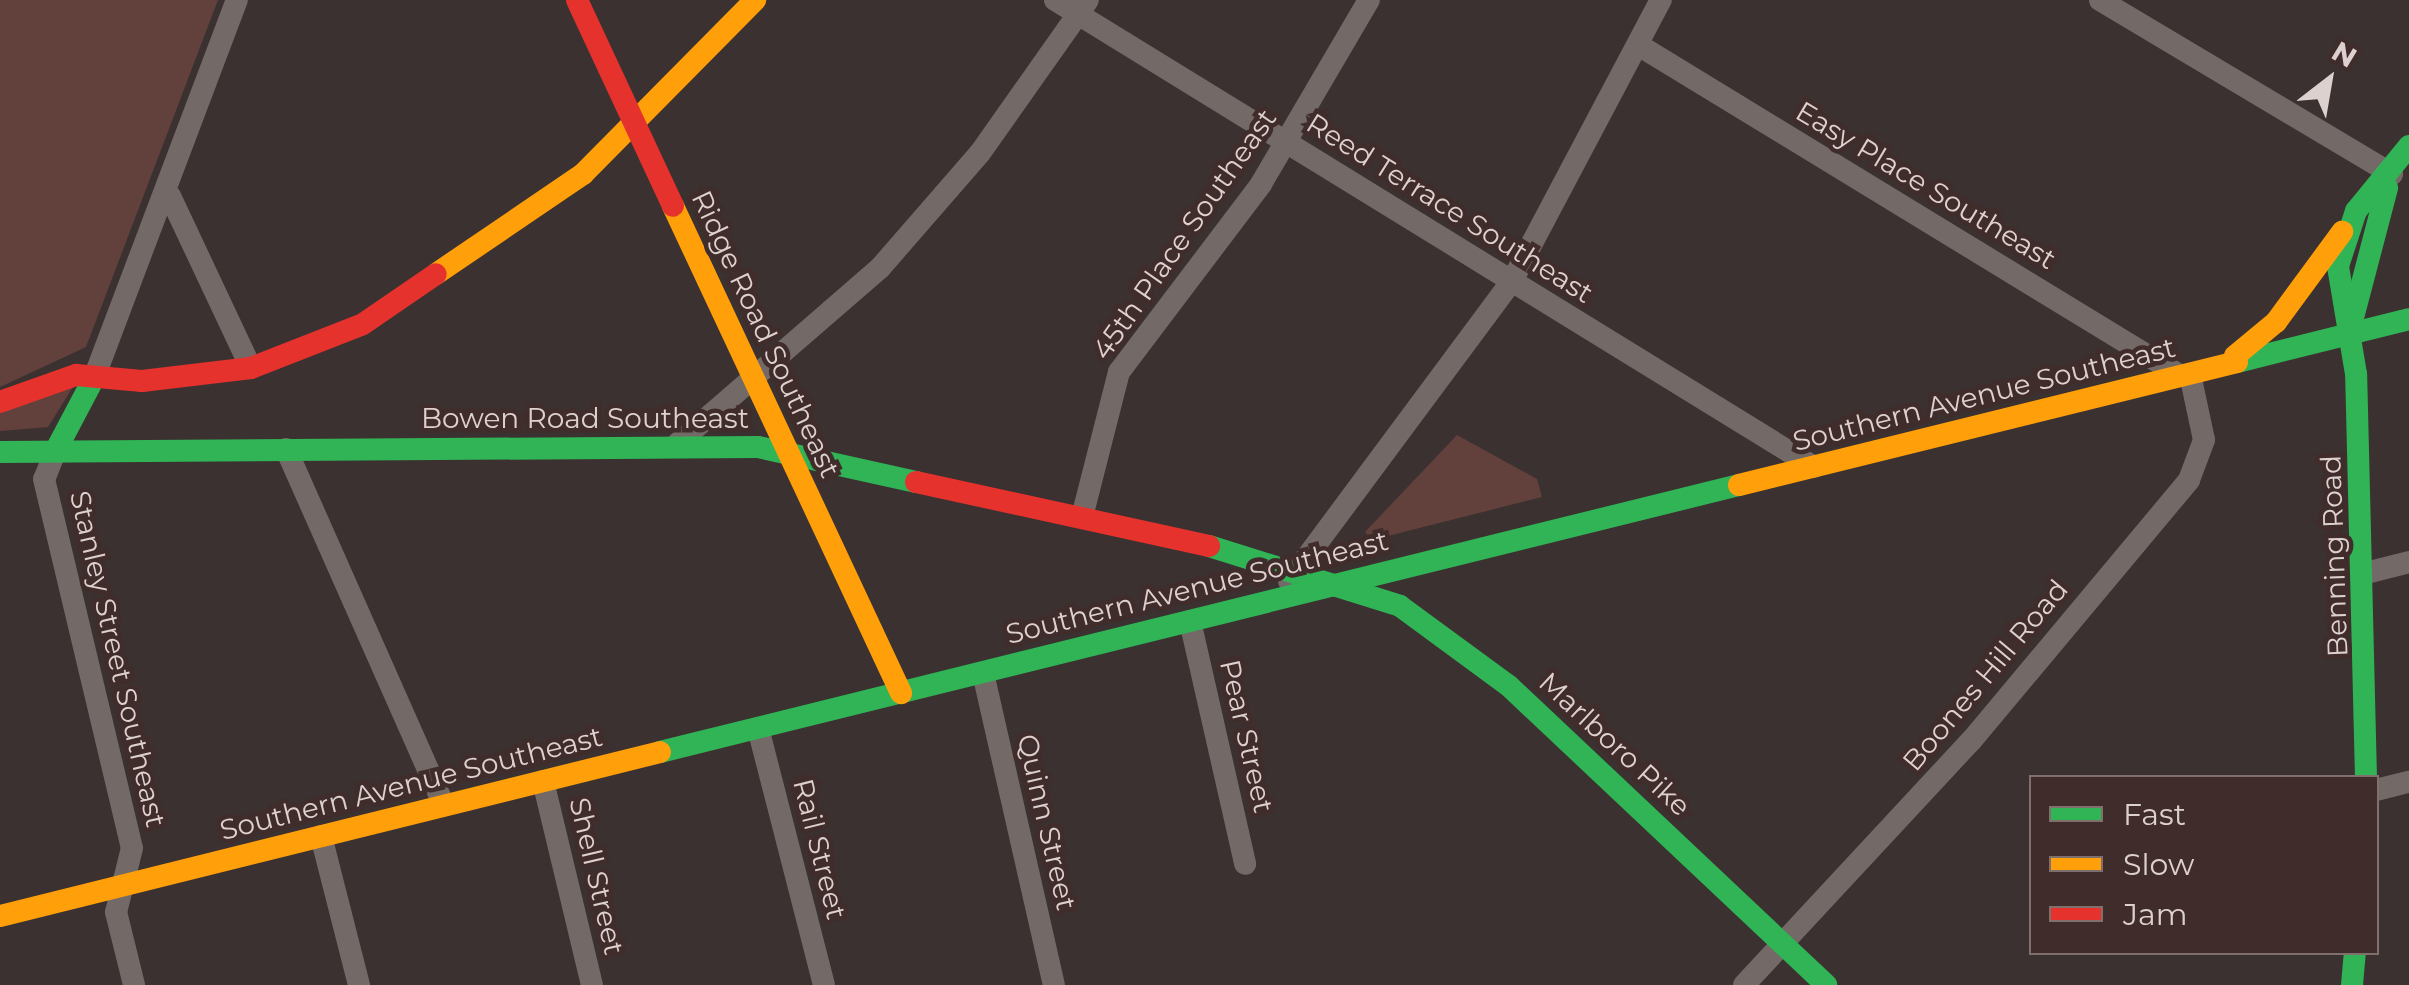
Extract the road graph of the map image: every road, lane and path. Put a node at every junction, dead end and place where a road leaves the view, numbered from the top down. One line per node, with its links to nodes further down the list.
1 (237, 0): 14 (street)
2 (578, 0): 10 (main road, Ridge Road Southeast)
3 (755, 0): 10 (main road)
4 (1055, 0): 8 (street, Reed Terrace Southeast)
5 (1369, 0): 11 (street, 45th Place Southeast)
6 (1661, 0): 9 (street)
7 (2100, 0): 13 (street)
8 (1084, 7): 11 (street, Reed Terrace Southeast); 23 (street)
9 (1640, 46): 16 (street); 21 (street, Easy Place Southeast)
10 (636, 126): 20 (main road); 23 (main road, Ridge Road Southeast)
11 (1288, 143): 16 (street, Reed Terrace Southeast); 31 (street, 45th Place Southeast)
12 (2409, 146): 13 (main road)
13 (2392, 174): 15 (main road); 18 (main road)
14 (170, 196): 20 (street); 22 (street)
15 (2356, 212): 18 (main road); 19 (main road)
16 (1512, 281): 30 (street, Reed Terrace Southeast); 33 (street)
17 (2409, 319): 18 (main road, Southern Avenue Southeast)
18 (2349, 333): 19 (main road, Southern Avenue Southeast); 34 (main road, Benning Road)
19 (2219, 366): 21 (main road, Southern Avenue Southeast)
20 (252, 368): 22 (main road)
21 (2186, 375): 30 (main road, Southern Avenue Southeast); 50 (street, Boones Hill Road)
22 (94, 378): 24 (main road); 27 (main road)
23 (754, 381): 25 (street); 29 (main road, Ridge Road Southeast)
24 (0, 402)
25 (678, 443): 26 (main road, Bowen Road Southeast); 29 (main road, Bowen Road Southeast)
26 (286, 449): 27 (main road, Bowen Road Southeast); 45 (street)
27 (56, 450): 28 (main road, Bowen Road Southeast); 48 (street, Stanley Street Southeast)
28 (0, 452)
29 (787, 452): 31 (main road, Bowen Road Southeast); 39 (main road, Ridge Road Southeast)
30 (1814, 467): 35 (main road, Southern Avenue Southeast)
31 (1082, 517): 33 (main road, Bowen Road Southeast)
32 (2409, 562): 34 (street)
33 (1298, 568): 35 (main road, Bowen Road Southeast); 36 (street)
34 (2366, 573): 41 (main road, Benning Road)
35 (1338, 580): 36 (main road, Southern Avenue Southeast); 50 (main road, Marlboro Pike)
36 (1278, 596): 37 (main road, Southern Avenue Southeast)
37 (1190, 621): 38 (main road, Southern Avenue Southeast); 47 (street, Pear Street)
38 (982, 672): 39 (main road, Southern Avenue Southeast); 56 (street, Quinn Street)
39 (901, 693): 40 (main road, Southern Avenue Southeast)
40 (758, 728): 42 (main road, Southern Avenue Southeast); 55 (street, Rail Street)
41 (2366, 775)
42 (543, 782): 45 (main road, Southern Avenue Southeast); 54 (street, Shell Street)
43 (2409, 782): 44 (street)
44 (2379, 789)
45 (444, 806): 46 (main road, Southern Avenue Southeast)
46 (321, 836): 48 (main road, Southern Avenue Southeast); 53 (street)
47 (1245, 864)
48 (123, 885): 49 (main road, Southern Avenue Southeast); 52 (street, Stanley Street Southeast)
49 (0, 916)
50 (1785, 945): 57 (street, Boones Hill Road); 58 (main road, Marlboro Pike)
51 (2354, 955): 59 (main road)
52 (134, 985)
53 (358, 985)
54 (592, 985)
55 (824, 985)
56 (1054, 985)
57 (1744, 985)
58 (1826, 985)
59 (2352, 985)

